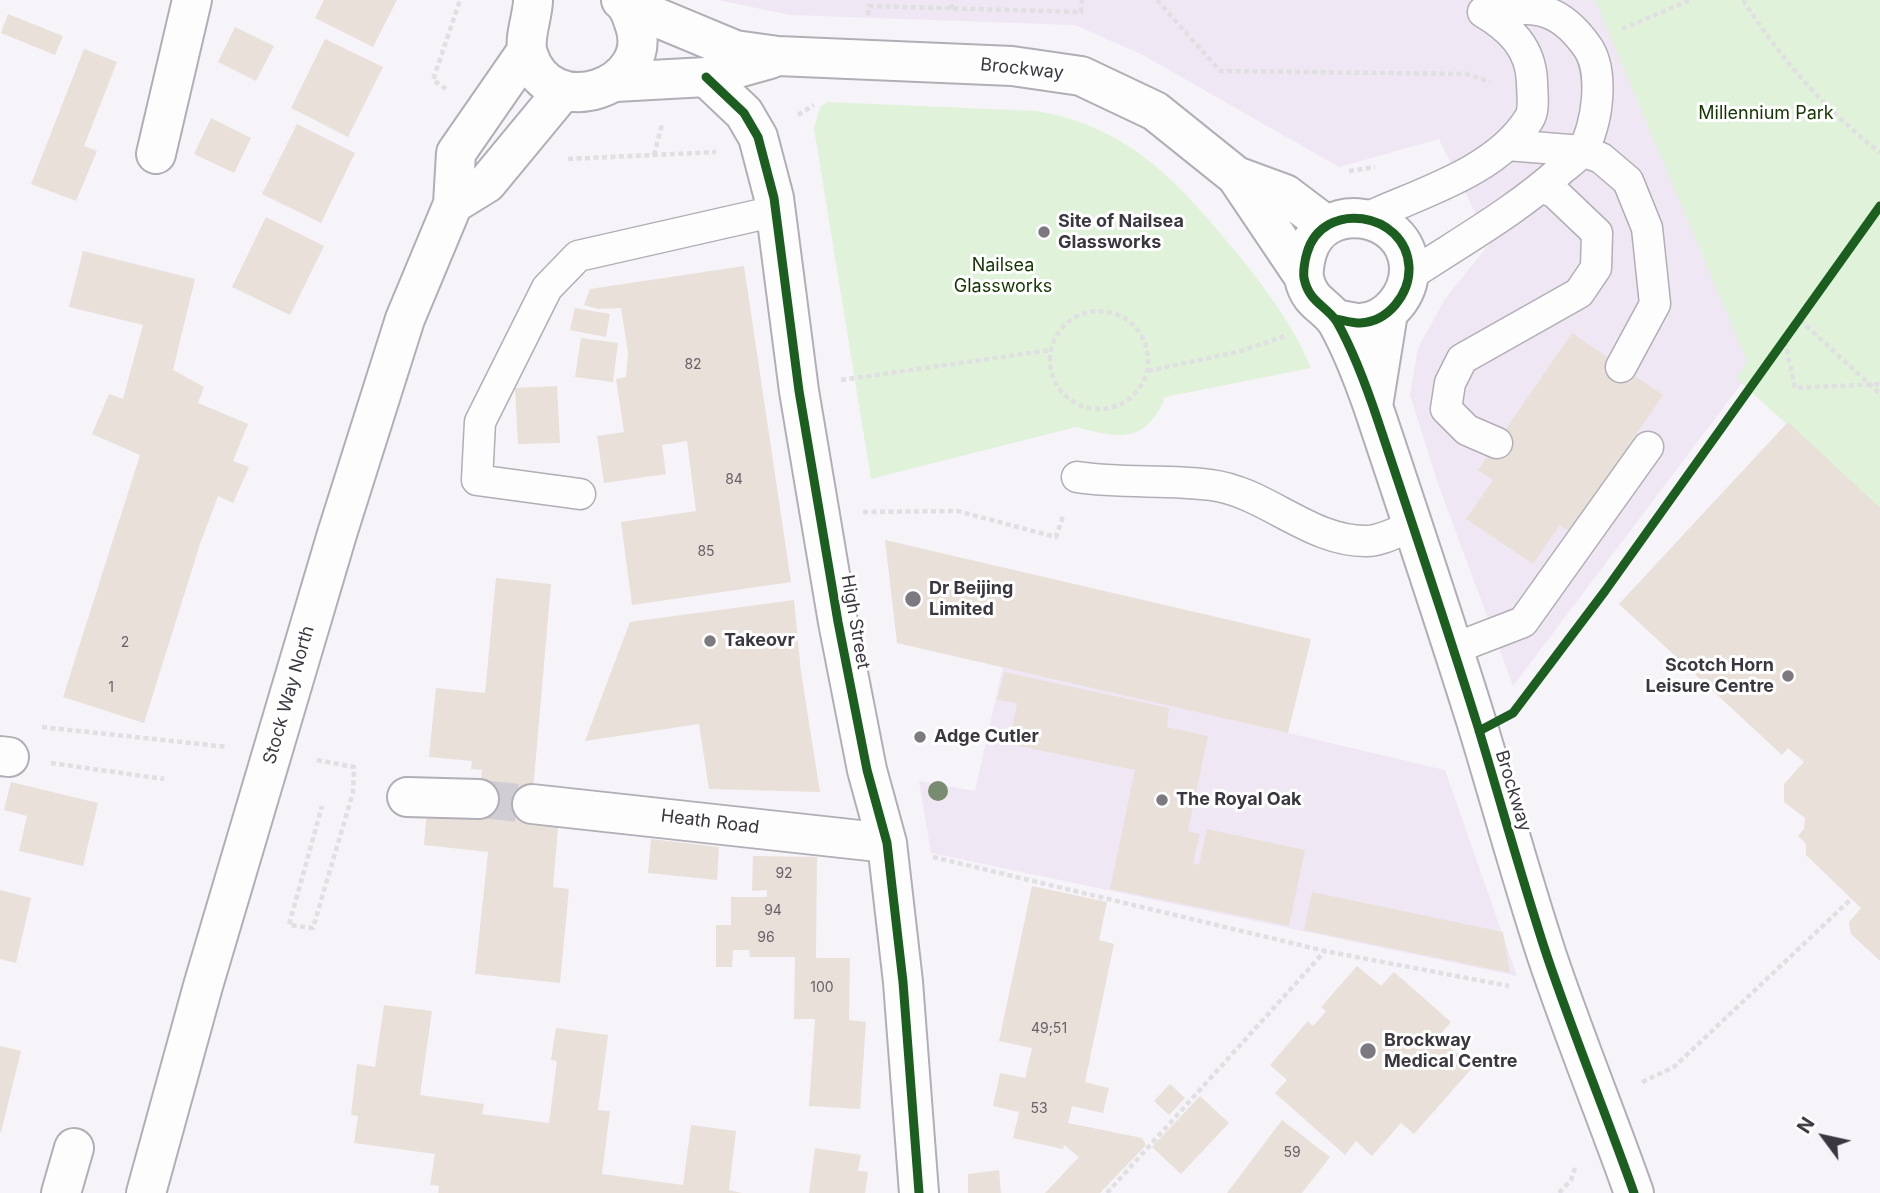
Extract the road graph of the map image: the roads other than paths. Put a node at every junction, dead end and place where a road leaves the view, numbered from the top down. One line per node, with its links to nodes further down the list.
1 (192, 0): 11 (street)
2 (624, 2): 5 (street, Brockway); 7 (street)
3 (537, 3): 4 (street, Stock Way North)
4 (526, 52): 8 (street); 14 (street, Stock Way North)
5 (778, 56): 6 (street, Brockway); 12 (street, Brockway)
6 (706, 77): 7 (street, Brockway); 15 (street, High Street)
7 (615, 82): 8 (street)
8 (562, 91): 14 (street)
9 (1507, 145): 10 (lane); 10 (lane); 16 (lane)
10 (1582, 151): 13 (lane); 22 (lane)
11 (156, 154)
12 (1236, 176): 17 (street, Brockway); 19 (street, Brockway)
13 (1541, 188): 18 (lane); 24 (lane)
14 (453, 204): 36 (street, Stock Way North)
15 (776, 211): 27 (lane); 33 (street, High Street)
16 (1366, 218): 17 (street); 18 (street)
17 (1326, 225): 19 (street)
18 (1409, 276): 20 (street, Brockway)
19 (1304, 277): 21 (street, Brockway)
20 (1388, 313): 21 (street); 23 (street, Brockway)
21 (1335, 319): 23 (street, Brockway)
22 (1621, 367)
23 (1373, 407): 28 (street, Brockway)
24 (1497, 443)
25 (1648, 447): 29 (lane)
26 (1077, 477): 28 (lane)
27 (580, 494)
28 (1413, 526): 29 (street, Brockway)
29 (1453, 649): 38 (street, Brockway)
30 (407, 797): 31 (street)
31 (479, 799)
32 (532, 804): 33 (street, Heath Road)
33 (887, 842): 37 (street, High Street)
34 (74, 1148): 35 (street)
35 (61, 1193)
36 (146, 1193)
37 (919, 1193)
38 (1634, 1193)

